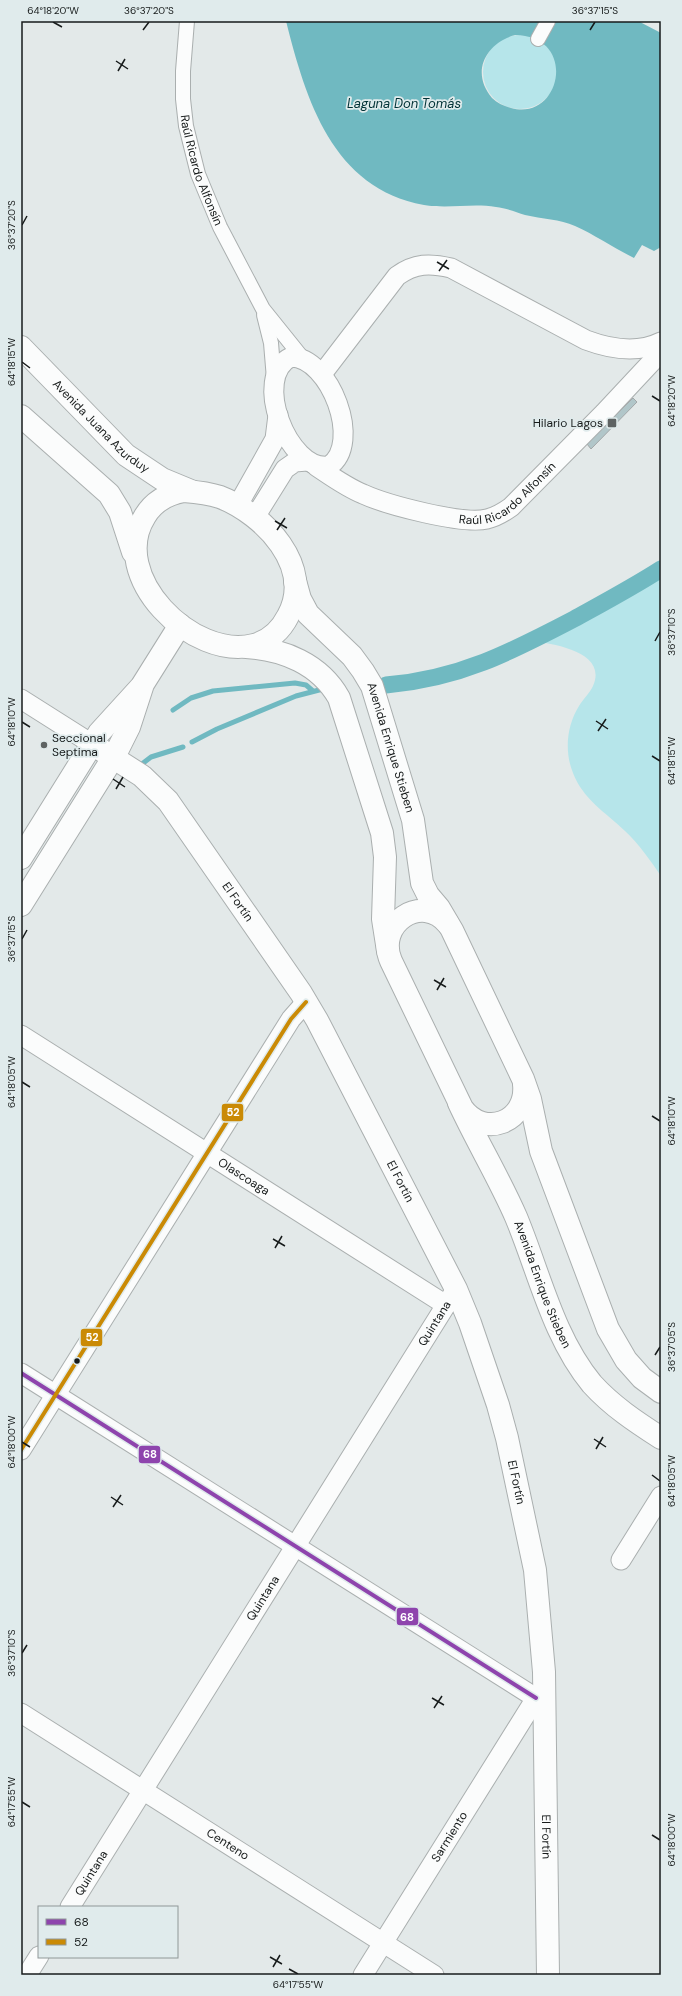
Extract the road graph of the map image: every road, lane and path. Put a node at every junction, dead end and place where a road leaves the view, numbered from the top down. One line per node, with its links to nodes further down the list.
1 (187, 21): 4 (street, Raúl Ricardo Alfonsín)
2 (548, 21): 3 (street)
3 (538, 39)
4 (263, 308): 8 (street, Raúl Ricardo Alfonsín); 10 (street, Raúl Ricardo Alfonsín)
5 (661, 342): 9 (street)
6 (21, 347): 14 (main road, Avenida Juana Azurduy)
7 (661, 352): 13 (street, Raúl Ricardo Alfonsín)
8 (304, 360): 9 (street, Raúl Ricardo Alfonsín); 10 (street, Raúl Ricardo Alfonsín)
9 (322, 374): 13 (street, Raúl Ricardo Alfonsín)
10 (274, 385): 11 (street, Raúl Ricardo Alfonsín)
11 (278, 414): 13 (street, Raúl Ricardo Alfonsín); 15 (street)
12 (21, 416): 16 (main road)
13 (312, 463): 15 (street)
14 (192, 492): 15 (main road); 16 (main road)
15 (246, 511): 17 (main road, Avenida Enrique Stieben)
16 (136, 560): 18 (main road)
17 (295, 582): 19 (main road); 22 (main road, Avenida Enrique Stieben)
18 (180, 625): 19 (main road); 20 (main road)
19 (240, 647): 23 (main road)
20 (143, 684): 24 (main road); 25 (main road)
21 (21, 699): 24 (street)
22 (386, 730): 23 (main road); 28 (main road, Avenida Enrique Stieben)
23 (354, 739): 29 (main road)
24 (92, 744): 25 (main road, El Fortín); 26 (main road)
25 (113, 757): 27 (main road); 30 (main road, El Fortín)
26 (21, 858)
27 (21, 906)
28 (452, 930): 29 (main road, Avenida Enrique Stieben); 32 (main road, Avenida Enrique Stieben)
29 (388, 951): 33 (main road, Avenida Enrique Stieben)
30 (306, 1002): 34 (street); 35 (main road, El Fortín)
31 (21, 1036): 34 (street, Olascoaga)
32 (523, 1079): 33 (main road, Avenida Enrique Stieben); 37 (main road, Avenida Enrique Stieben)
33 (459, 1103): 39 (main road, Avenida Enrique Stieben)
34 (207, 1153): 35 (street, Olascoaga); 38 (street)
35 (451, 1297): 42 (street, Quintana); 44 (main road, El Fortín)
36 (21, 1373): 38 (street)
37 (661, 1392)
38 (56, 1395): 40 (street); 42 (street)
39 (661, 1438)
40 (21, 1450)
41 (661, 1496): 43 (street)
42 (296, 1546): 44 (street); 46 (street, Quintana)
43 (621, 1560)
44 (541, 1698): 48 (street, Sarmiento); 53 (main road, El Fortín)
45 (21, 1713): 46 (street, Centeno)
46 (143, 1790): 47 (street, Quintana); 48 (street, Centeno)
47 (71, 1906)
48 (383, 1942): 51 (street, Sarmiento); 52 (street, Centeno)
49 (38, 1958): 50 (street)
50 (27, 1975)
51 (363, 1975)
52 (434, 1975)
53 (548, 1975)

